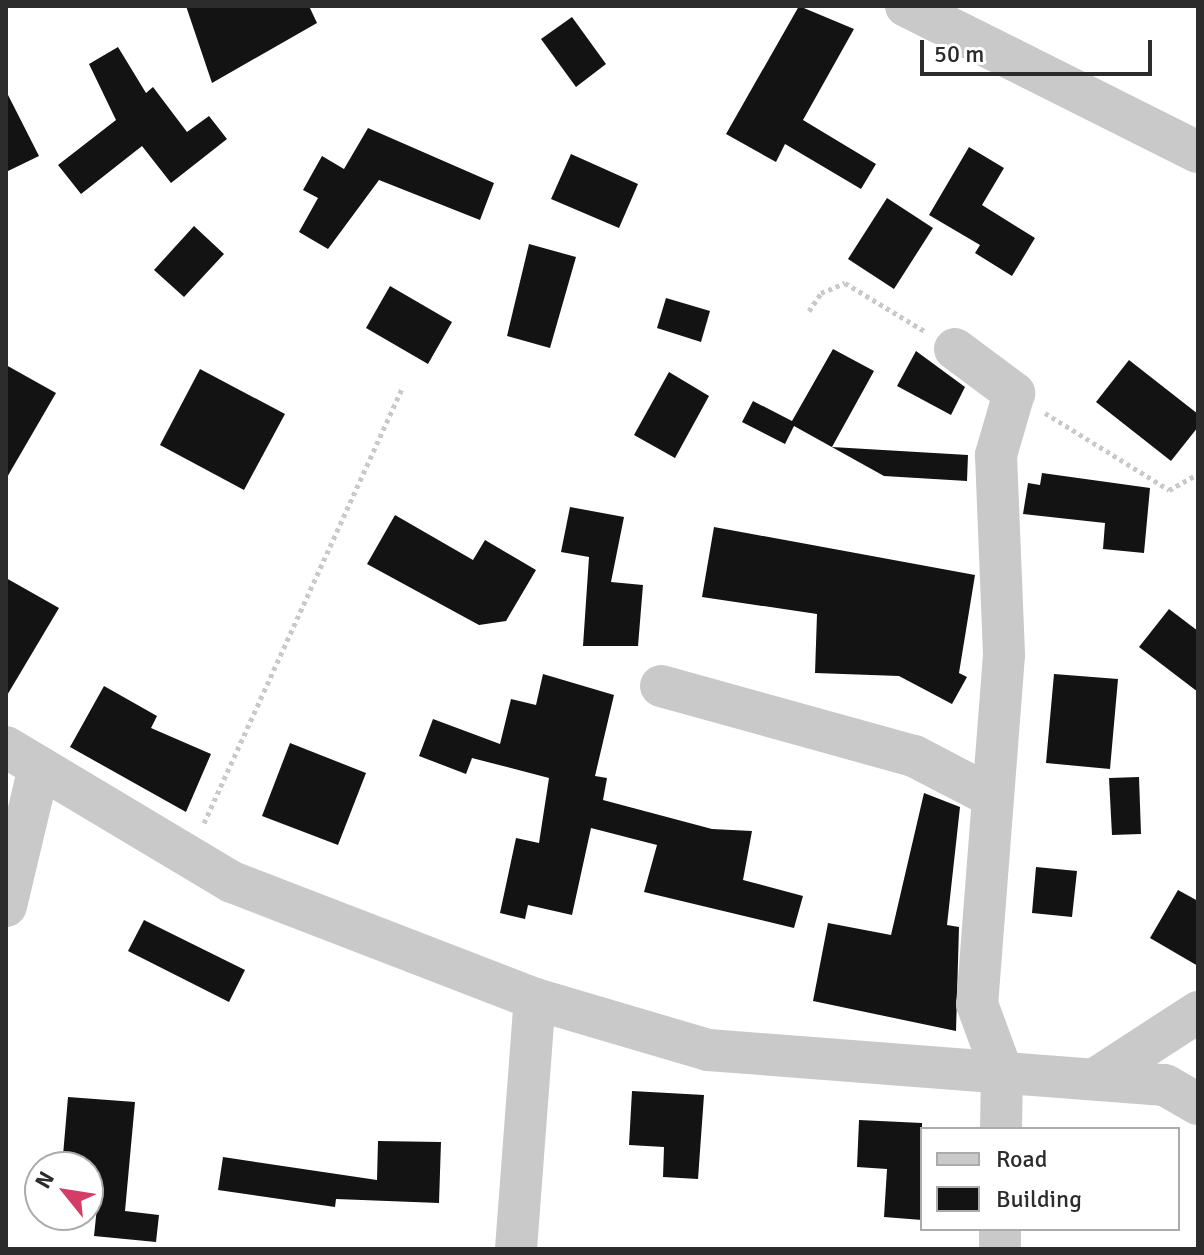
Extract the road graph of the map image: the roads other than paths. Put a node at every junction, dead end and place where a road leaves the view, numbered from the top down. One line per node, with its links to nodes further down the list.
1 (906, 6): 2 (street)
2 (1198, 152)
3 (955, 349): 6 (street)
4 (661, 686): 6 (street)
5 (22, 757): 7 (street); 8 (street)
6 (991, 796): 10 (street)
7 (6, 906)
8 (535, 999): 10 (street); 14 (street)
9 (1198, 1012): 11 (street)
10 (1002, 1072): 11 (street); 13 (street)
11 (1095, 1079): 12 (street)
12 (1198, 1104)
13 (1001, 1127)
14 (516, 1249)

